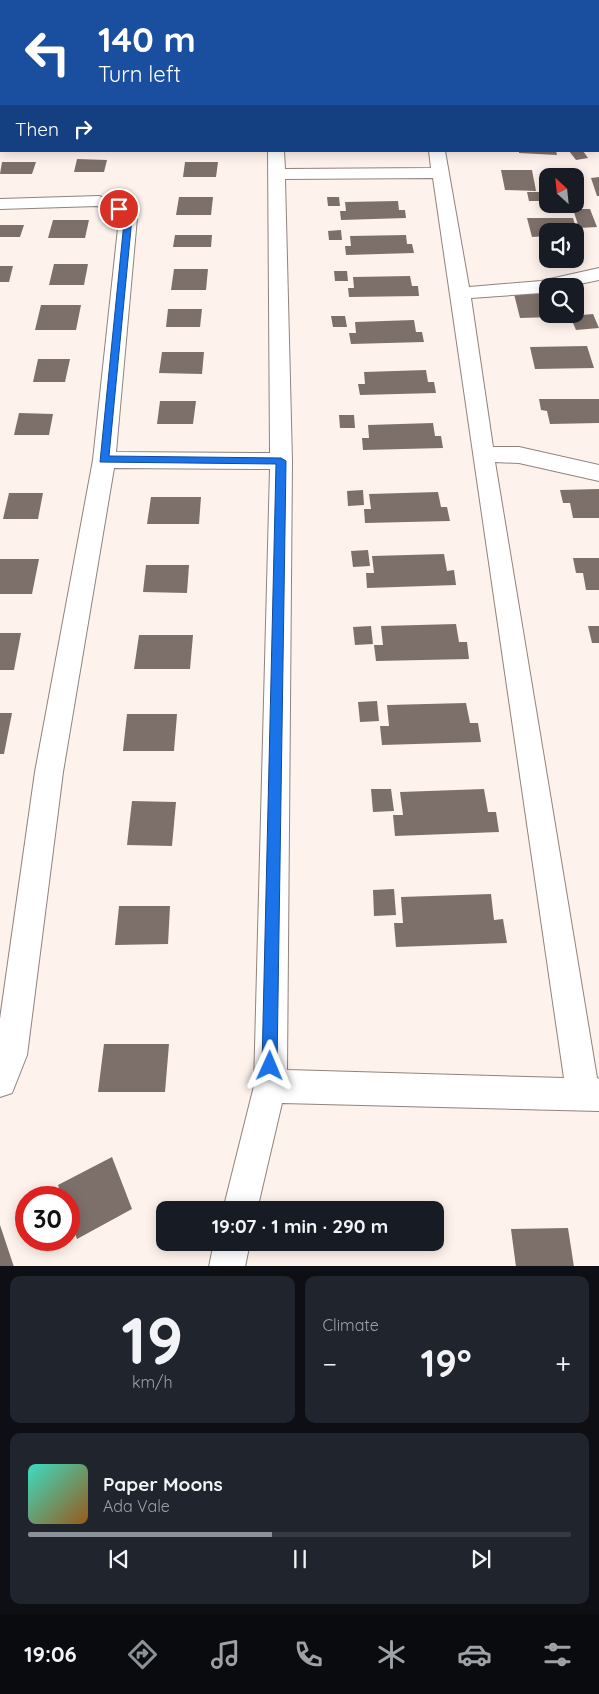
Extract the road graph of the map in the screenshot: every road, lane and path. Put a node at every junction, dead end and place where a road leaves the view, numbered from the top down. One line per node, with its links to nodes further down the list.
1 (439, 162): 2 (street); 5 (street)
2 (277, 163): 8 (street)
3 (0, 204): 7 (street)
4 (599, 274): 5 (street)
5 (461, 293): 6 (street)
6 (483, 454): 9 (street); 12 (street)
7 (104, 460): 8 (street); 10 (street)
8 (281, 461): 11 (street)
9 (599, 473)
10 (0, 1081)
11 (270, 1086): 12 (street); 13 (street)
12 (591, 1096)
13 (242, 1201)
14 (230, 1251): 15 (street)
15 (227, 1266)

